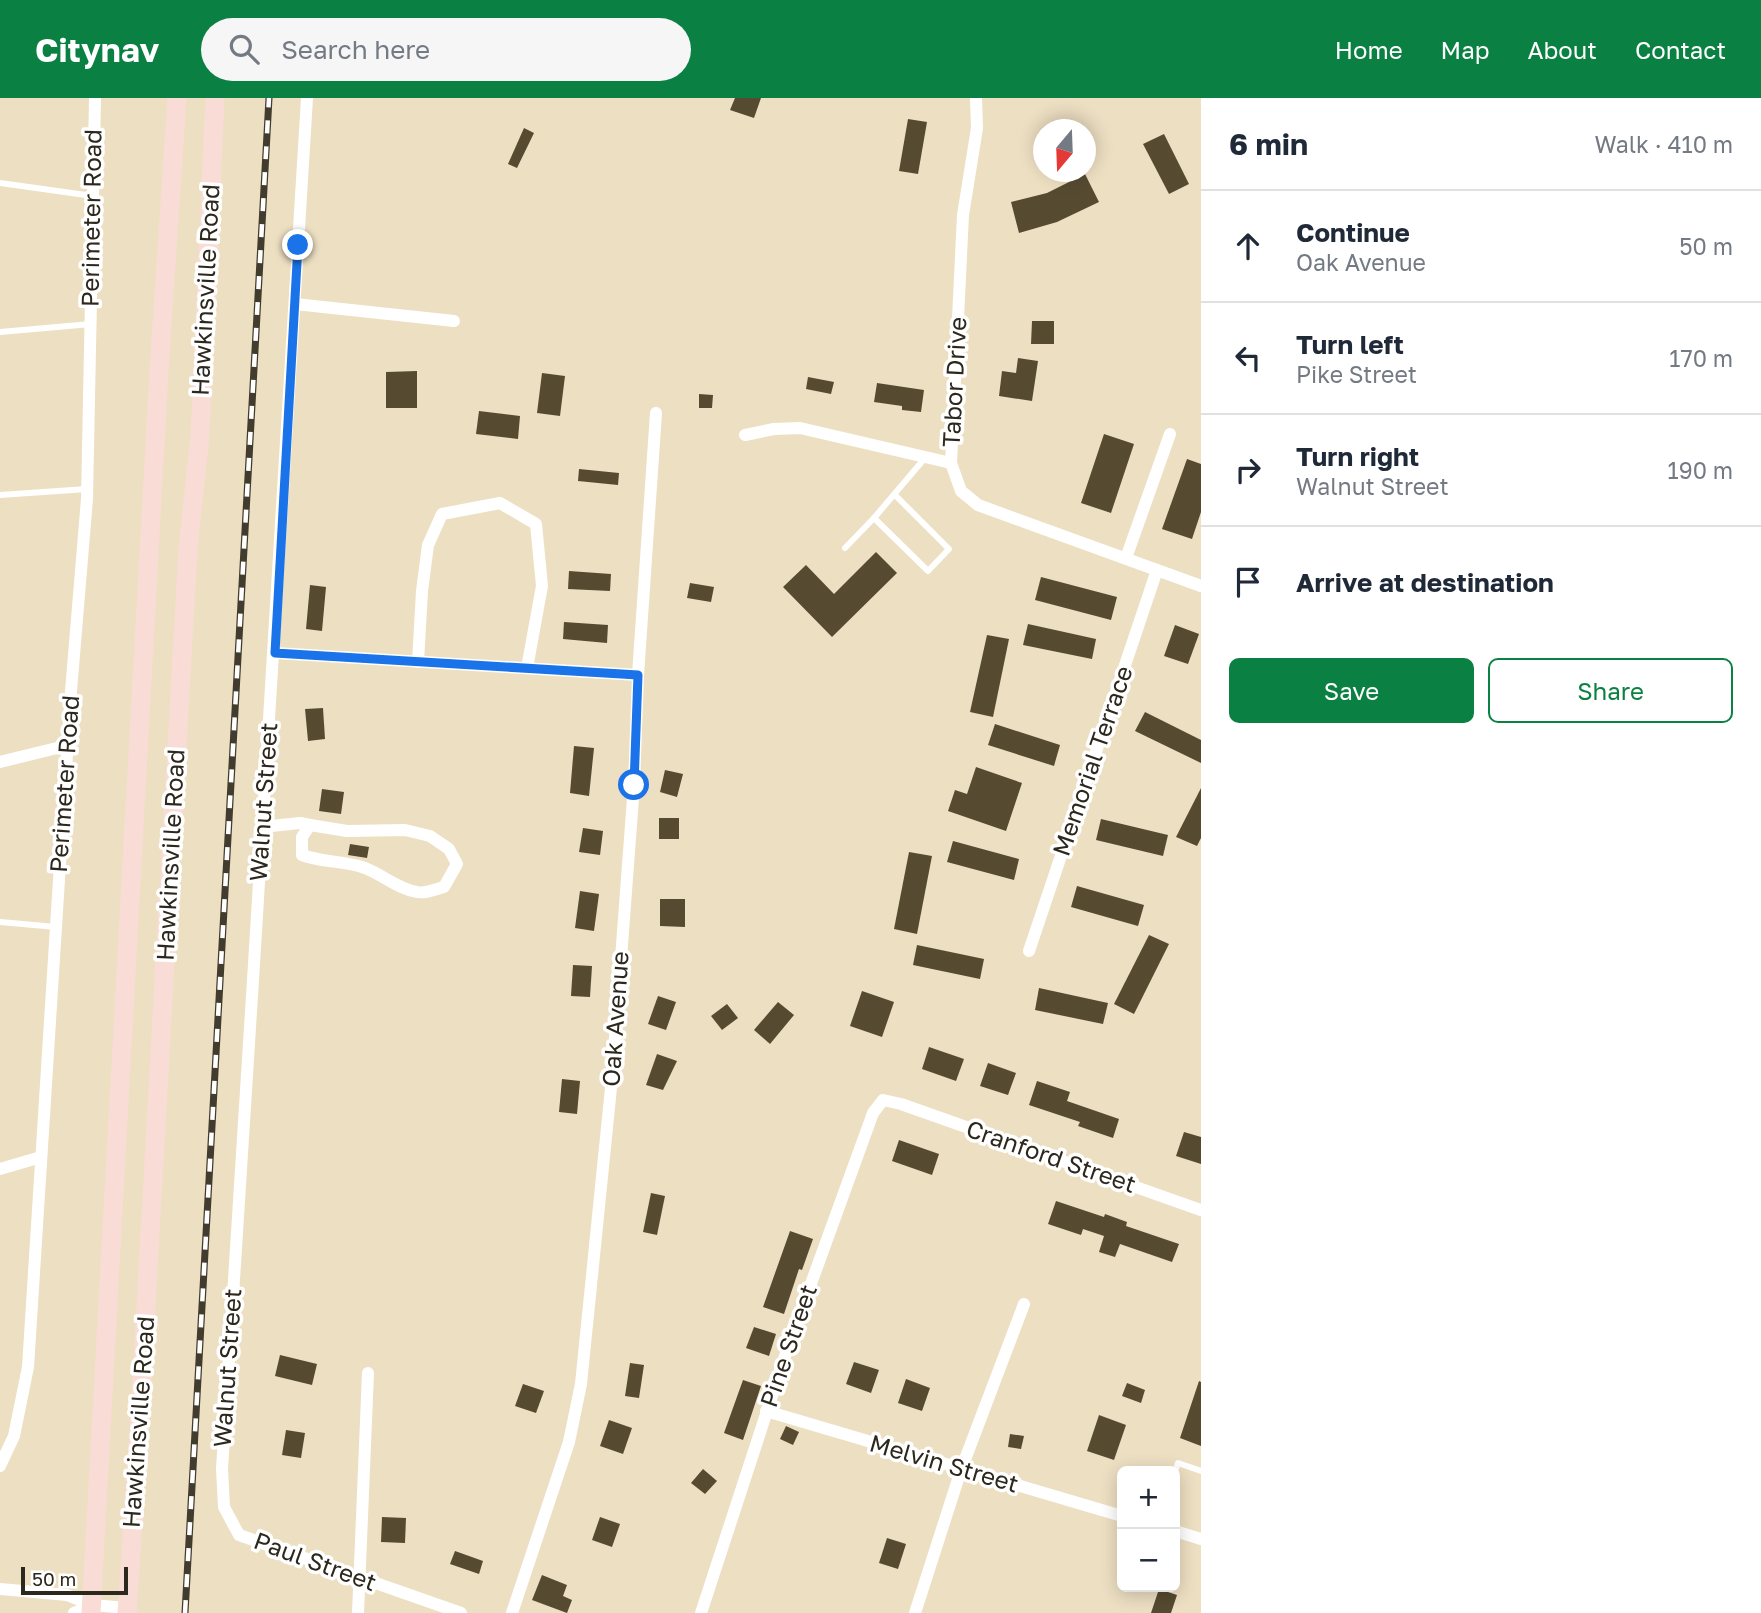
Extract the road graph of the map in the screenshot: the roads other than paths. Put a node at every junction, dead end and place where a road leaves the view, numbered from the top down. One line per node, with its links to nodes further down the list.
1 (95, 98): 7 (street, Perimeter Road)
2 (177, 98): 53 (main road, Hawkinsville Road)
3 (215, 98): 54 (main road, Hawkinsville Road)
4 (307, 98): 8 (street, Walnut Street)
5 (976, 98): 16 (street, Tabor Drive)
6 (0, 183): 7 (lane)
7 (93, 196): 10 (street, Perimeter Road)
8 (295, 304): 9 (street); 25 (street, Walnut Street)
9 (454, 321)
10 (91, 324): 11 (lane); 17 (street, Perimeter Road)
11 (0, 332)
12 (656, 413): 28 (street, Oak Avenue)
13 (1170, 433): 22 (street)
14 (746, 435): 15 (street)
15 (925, 458): 16 (street); 19 (lane)
16 (951, 463): 22 (street, Tabor Drive)
17 (87, 489): 18 (lane); 29 (street, Perimeter Road)
18 (0, 495)
19 (895, 495): 20 (lane); 20 (lane)
20 (874, 518): 21 (lane)
21 (845, 548)
22 (1126, 558): 23 (street, Tabor Drive)
23 (1157, 570): 24 (street, Tabor Drive); 35 (street, Memorial Terrace)
24 (1201, 586)
25 (275, 653): 26 (street); 32 (street, Walnut Street)
26 (418, 662): 27 (street); 27 (street)
27 (527, 668): 28 (street)
28 (638, 675): 58 (street, Oak Avenue)
29 (68, 745): 30 (street); 34 (street, Perimeter Road)
30 (0, 762)
31 (310, 825): 31 (street); 32 (street)
32 (261, 827): 47 (street, Walnut Street)
33 (0, 922): 34 (lane)
34 (56, 927): 37 (street, Perimeter Road)
35 (1029, 951)
36 (901, 1104): 39 (street, Cranford Street); 42 (street, Pine Street)
37 (41, 1157): 38 (street); 43 (street, Perimeter Road)
38 (0, 1169)
39 (1201, 1210)
40 (1024, 1304): 45 (street)
41 (368, 1373): 51 (street)
42 (766, 1411): 45 (street, Melvin Street); 59 (street, Pine Street)
43 (0, 1466)
44 (1177, 1466): 46 (lane)
45 (961, 1470): 48 (street, Melvin Street); 60 (street)
46 (1201, 1471)
47 (224, 1507): 51 (street, Paul Street)
48 (1117, 1515)
49 (1180, 1533): 50 (street)
50 (1201, 1539)
51 (360, 1579): 56 (street); 57 (street, Paul Street)
52 (0, 1589): 53 (street)
53 (92, 1609): 54 (street); 55 (street)
54 (127, 1610)
55 (74, 1613)
56 (358, 1613)
57 (461, 1613)
58 (512, 1613)
59 (701, 1613)
60 (915, 1613)

